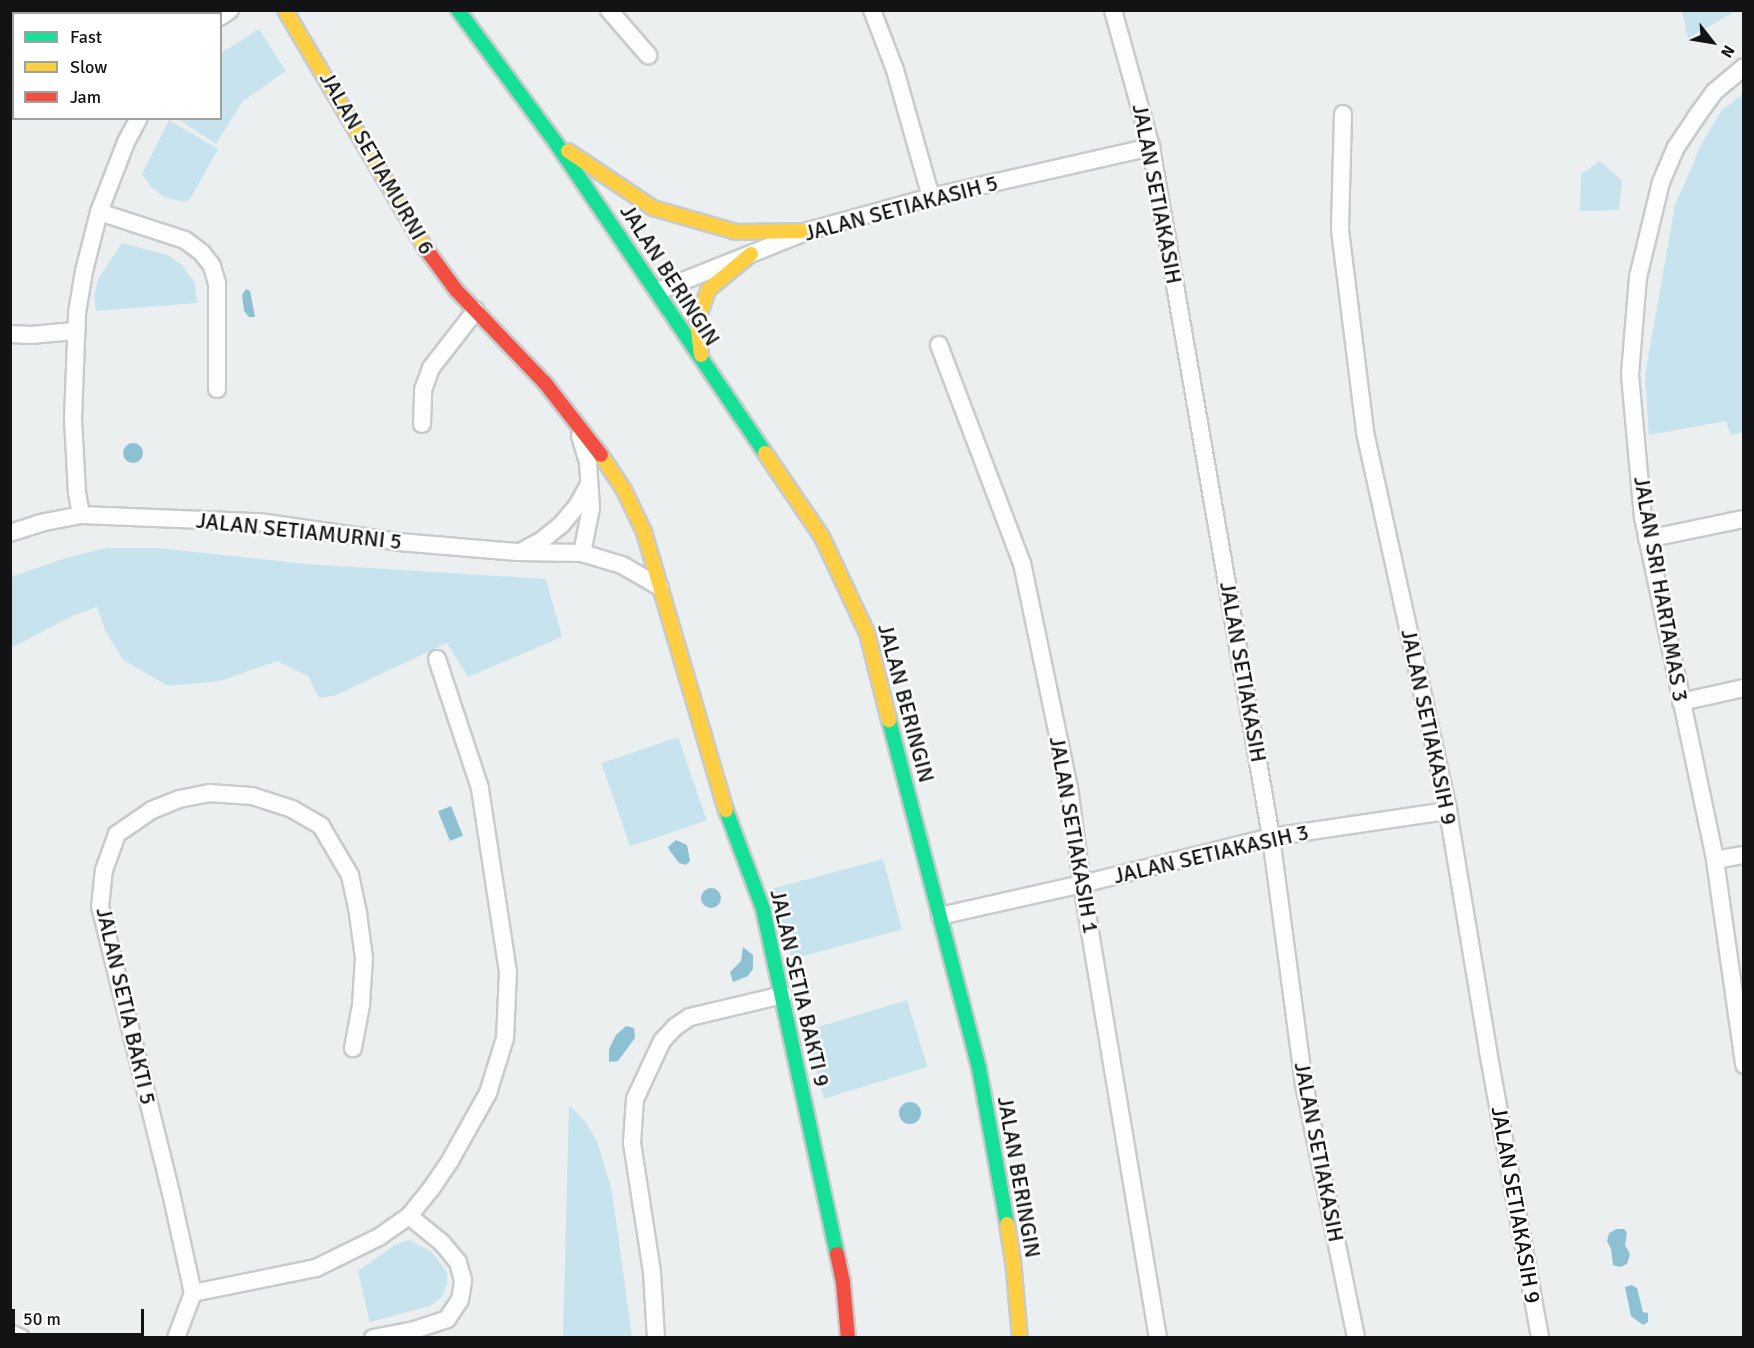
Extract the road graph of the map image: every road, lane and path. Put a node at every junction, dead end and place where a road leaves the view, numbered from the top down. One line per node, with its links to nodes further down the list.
1 (285, 10): 17 (street, JALAN SETIAMURNI 6)
2 (458, 10): 10 (street, JALAN BERINGIN)
3 (609, 10): 6 (street)
4 (872, 10): 12 (street)
5 (1113, 10): 11 (street, JALAN SETIAKASIH)
6 (648, 55)
7 (1743, 67): 29 (street, JALAN SRI HARTAMAS 3)
8 (1343, 114): 36 (street, JALAN SETIAKASIH 9)
9 (138, 120): 13 (street)
10 (556, 143): 14 (street); 16 (street, JALAN BERINGIN)
11 (1151, 147): 12 (street, JALAN SETIAKASIH 5); 37 (street, JALAN SETIAKASIH)
12 (931, 197): 14 (street, JALAN SETIAKASIH 5)
13 (99, 212): 18 (street); 22 (street)
14 (808, 231): 15 (street, JALAN SETIAKASIH 5)
15 (751, 254): 16 (street, JALAN SETIAKASIH 5); 21 (street)
16 (658, 291): 21 (street, JALAN BERINGIN)
17 (476, 310): 23 (street, JALAN SETIAMURNI 6); 24 (street)
18 (74, 331): 19 (street); 26 (street)
19 (10, 334)
20 (939, 345): 40 (street, JALAN SETIAKASIH 1)
21 (701, 361): 41 (street, JALAN BERINGIN)
22 (217, 389)
23 (573, 418): 25 (street, JALAN SETIAMURNI 6); 32 (street, JALAN SETIAMURNI 6)
24 (422, 424)
25 (590, 484): 30 (street); 31 (street, JALAN SETIAMURNI 6)
26 (81, 515): 28 (street, JALAN SETIAMURNI 5); 30 (street, JALAN SETIAMURNI 5)
27 (1743, 519): 29 (street)
28 (10, 533)
29 (1647, 539): 35 (street, JALAN SRI HARTAMAS 3)
30 (518, 552): 31 (street, JALAN SETIAMURNI 5)
31 (582, 553): 32 (street, JALAN SETIAMURNI 5)
32 (660, 587): 42 (street, JALAN SETIA BAKTI 9)
33 (437, 659): 45 (street)
34 (1743, 688): 35 (street)
35 (1681, 702): 39 (street, JALAN SRI HARTAMAS 3)
36 (1448, 811): 37 (street, JALAN SETIAKASIH 3); 56 (street, JALAN SETIAKASIH 9)
37 (1271, 837): 40 (street, JALAN SETIAKASIH 3); 55 (street, JALAN SETIAKASIH)
38 (1743, 855): 39 (street)
39 (1715, 860): 44 (street, JALAN SRI HARTAMAS 3)
40 (1082, 884): 41 (street, JALAN SETIAKASIH 3); 54 (street, JALAN SETIAKASIH 1)
41 (940, 916): 53 (street, JALAN BERINGIN)
42 (783, 995): 51 (street); 52 (street, JALAN SETIA BAKTI 9)
43 (353, 1048): 46 (street, JALAN SETIA BAKTI 5)
44 (1743, 1056)
45 (410, 1216): 46 (street); 50 (street)
46 (193, 1293): 49 (street)
47 (10, 1333): 48 (street)
48 (21, 1338)
49 (176, 1338)
50 (373, 1338)
51 (656, 1338)
52 (848, 1338)
53 (1020, 1338)
54 (1158, 1338)
55 (1356, 1338)
56 (1540, 1338)

